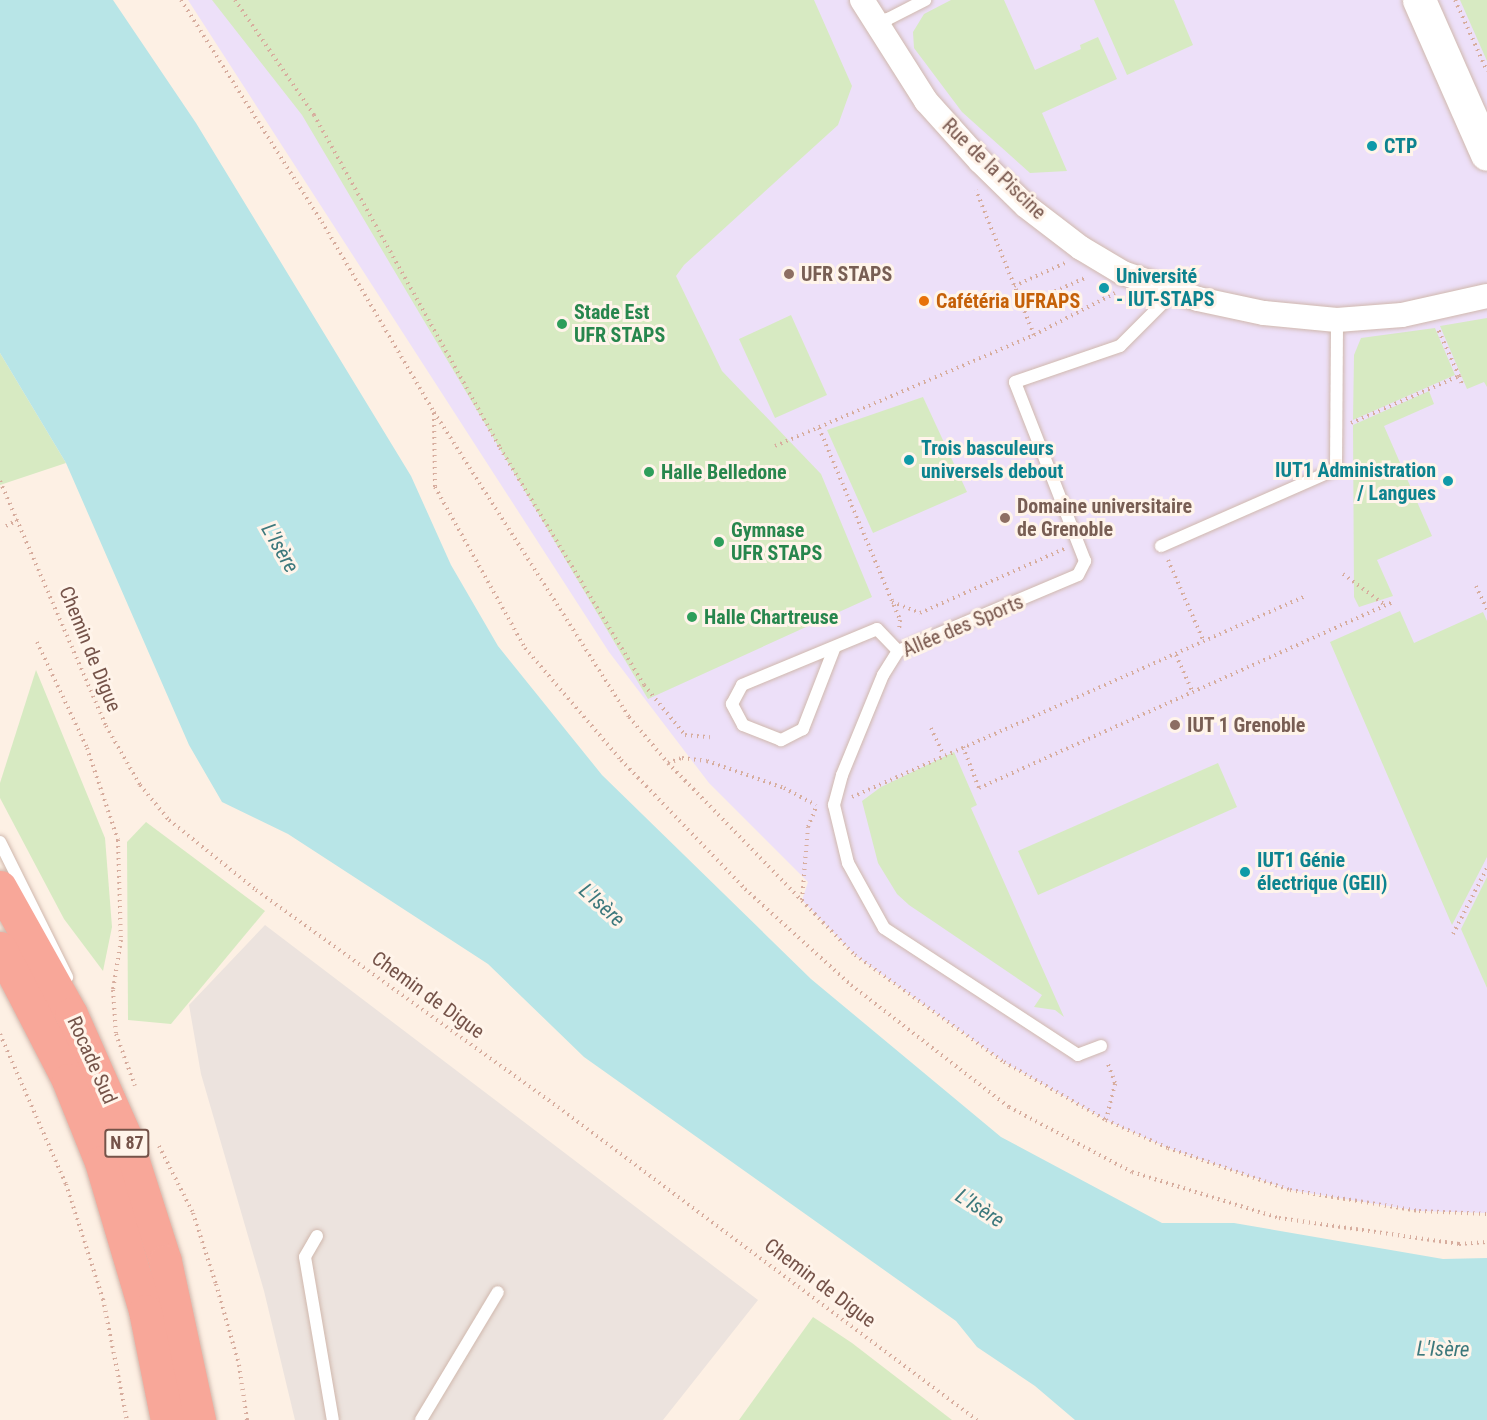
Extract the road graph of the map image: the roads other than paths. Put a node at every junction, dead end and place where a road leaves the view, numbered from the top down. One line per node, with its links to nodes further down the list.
1 (862, 0): 4 (street, Rue de la Piscine)
2 (925, 0): 4 (lane)
3 (1419, 0): 5 (street)
4 (878, 30): 6 (street, Rue de la Piscine)
5 (1487, 154)
6 (1168, 291): 8 (street, Rue de la Piscine); 11 (lane, Allée des Sports)
7 (1487, 296): 8 (street, Rue de la Piscine)
8 (1337, 320): 9 (lane)
9 (1161, 546)
10 (834, 649): 10 (lane); 11 (lane)
11 (898, 651): 15 (lane, Allée des Sports)
12 (0, 842): 16 (lane)
13 (0, 887): 16 (highway, Rocade Sud / N 87)
14 (0, 948): 19 (highway, Rocade Sud / N 87)
15 (1101, 1046)
16 (124, 1096): 20 (highway, Rocade Sud / N 87)
17 (317, 1236): 21 (lane)
18 (498, 1292): 22 (lane)
19 (167, 1420)
20 (199, 1420)
21 (333, 1420)
22 (421, 1420)

